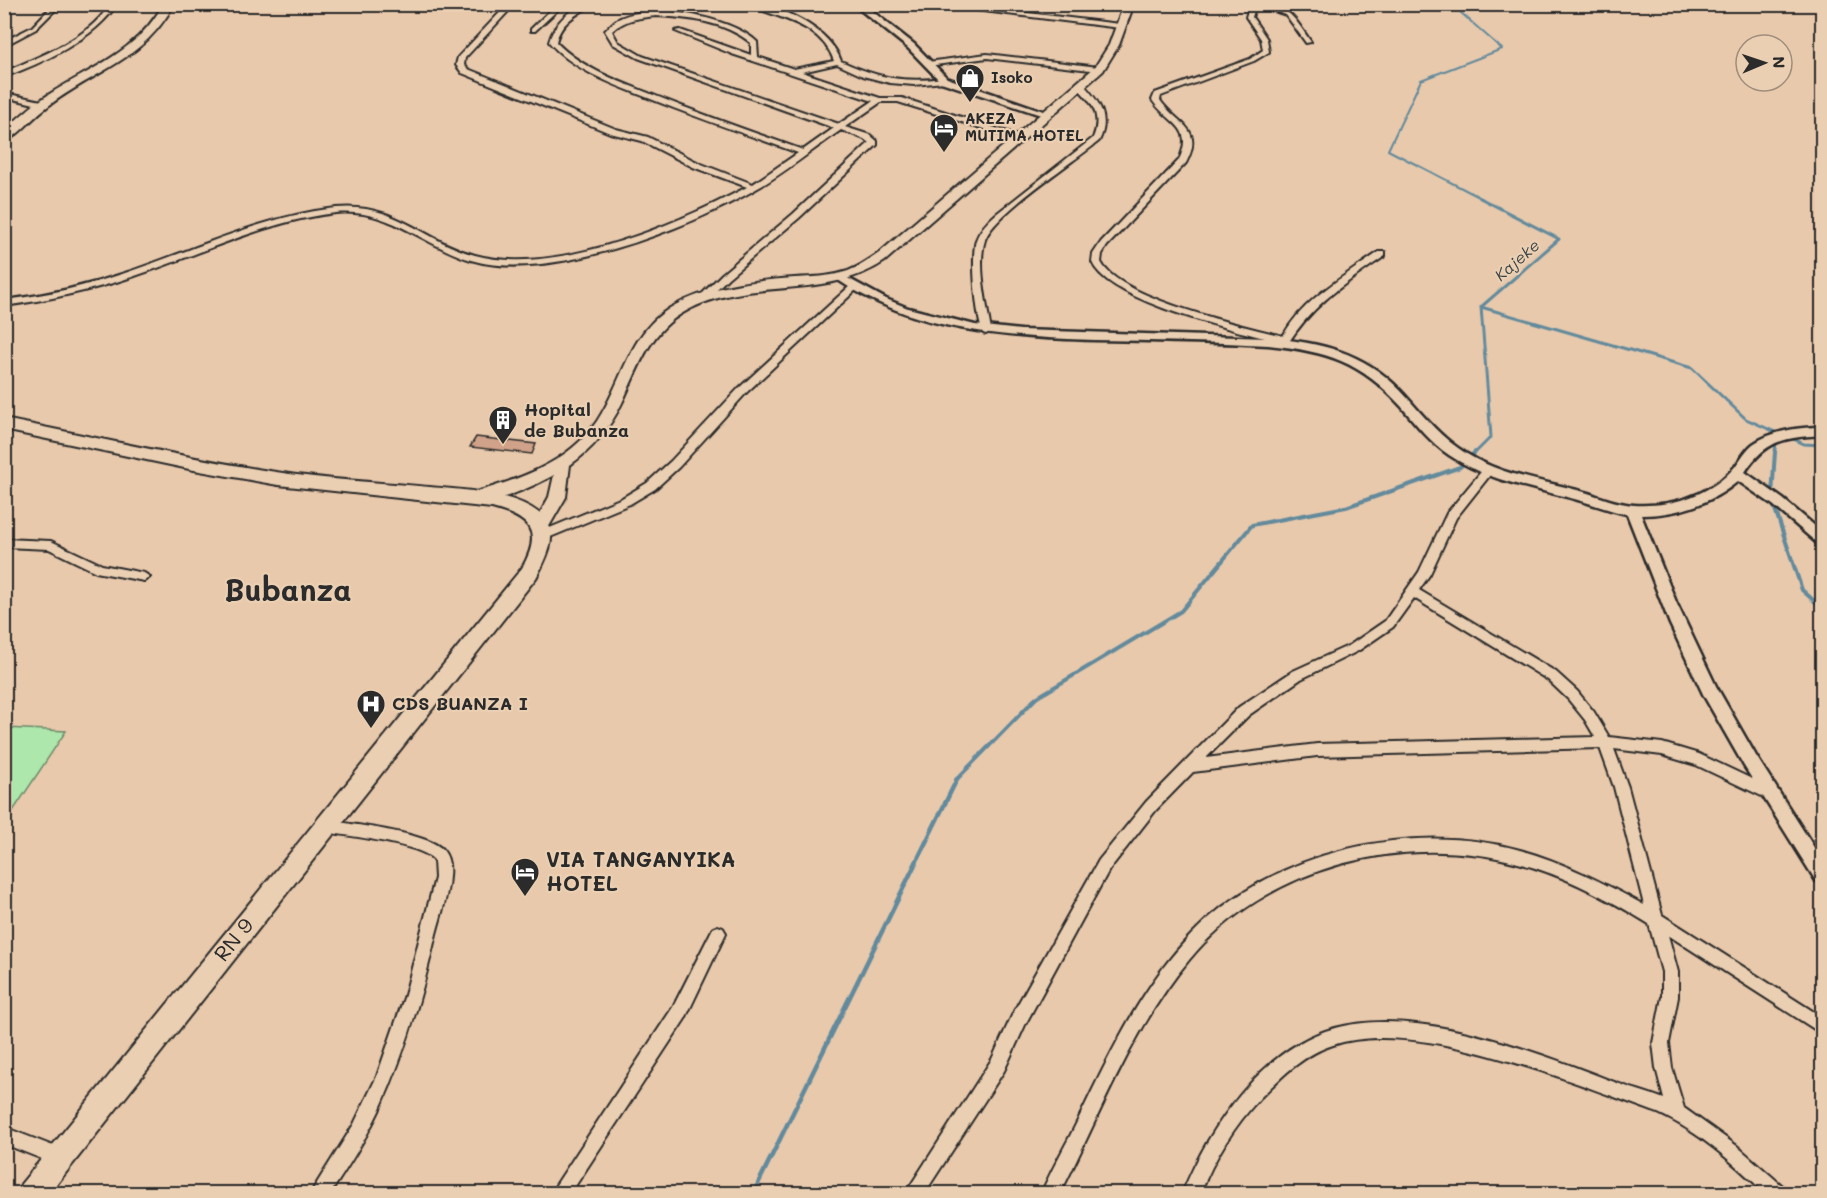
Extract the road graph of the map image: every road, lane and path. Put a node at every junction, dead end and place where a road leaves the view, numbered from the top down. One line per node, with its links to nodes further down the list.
1 (58, 4): 17 (street)
2 (114, 4): 23 (street)
3 (169, 4): 28 (main road)
4 (512, 4): 34 (street)
5 (561, 4): 14 (street)
6 (590, 4): 33 (street)
7 (750, 4): 19 (street)
8 (932, 4): 13 (street)
9 (1129, 4): 13 (main road)
10 (1253, 4): 41 (street)
11 (1259, 4): 16 (street)
12 (855, 5): 20 (street)
13 (1120, 26): 21 (main road)
14 (533, 30)
15 (678, 31): 18 (street)
16 (1308, 42)
17 (4, 44)
18 (754, 58): 22 (street); 30 (street)
19 (838, 62): 22 (street); 24 (street)
20 (928, 64): 21 (street); 24 (street)
21 (1100, 69): 25 (main road)
22 (791, 72): 27 (street)
23 (4, 75)
24 (944, 80): 29 (street)
25 (1080, 86): 29 (main road); 40 (street)
26 (4, 95): 28 (street)
27 (879, 100): 30 (street); 31 (street)
28 (43, 104): 32 (main road)
29 (1047, 114): 31 (main road)
30 (842, 128): 33 (street); 38 (street)
31 (1020, 137): 36 (main road)
32 (4, 138)
33 (805, 153): 34 (street)
34 (754, 187): 39 (street)
35 (1382, 254): 41 (street)
36 (842, 278): 37 (street); 38 (main road)
37 (854, 287): 40 (street); 49 (street)
38 (704, 297): 44 (main road)
39 (4, 303)
40 (986, 331): 41 (street)
41 (1284, 342): 45 (street)
42 (4, 424): 47 (main road)
43 (1822, 431): 46 (street)
44 (561, 465): 47 (main road); 49 (main road)
45 (1489, 470): 48 (street); 53 (street)
46 (1737, 473): 48 (street); 50 (street)
47 (475, 498): 49 (main road)
48 (1632, 510): 56 (street)
49 (542, 530): 57 (main road, RN 9 / RN 9)
50 (1822, 539)
51 (4, 543): 52 (street)
52 (144, 577)
53 (1413, 592): 54 (street); 55 (street)
54 (1606, 742): 55 (street); 56 (street); 59 (street)
55 (1192, 766): 68 (street)
56 (1768, 793): 58 (street)
57 (325, 826): 64 (main road, RN 9 / RN 9); 66 (street)
58 (1822, 875)
59 (1654, 918): 61 (street); 62 (street); 69 (street)
60 (718, 933): 67 (street)
61 (1822, 1026)
62 (1677, 1114): 70 (street); 71 (street)
63 (4, 1135): 64 (street)
64 (60, 1157): 65 (main road, RN 9 / RN 9)
65 (31, 1194)
66 (320, 1194)
67 (559, 1194)
68 (914, 1194)
69 (1050, 1194)
70 (1191, 1194)
71 (1779, 1194)

